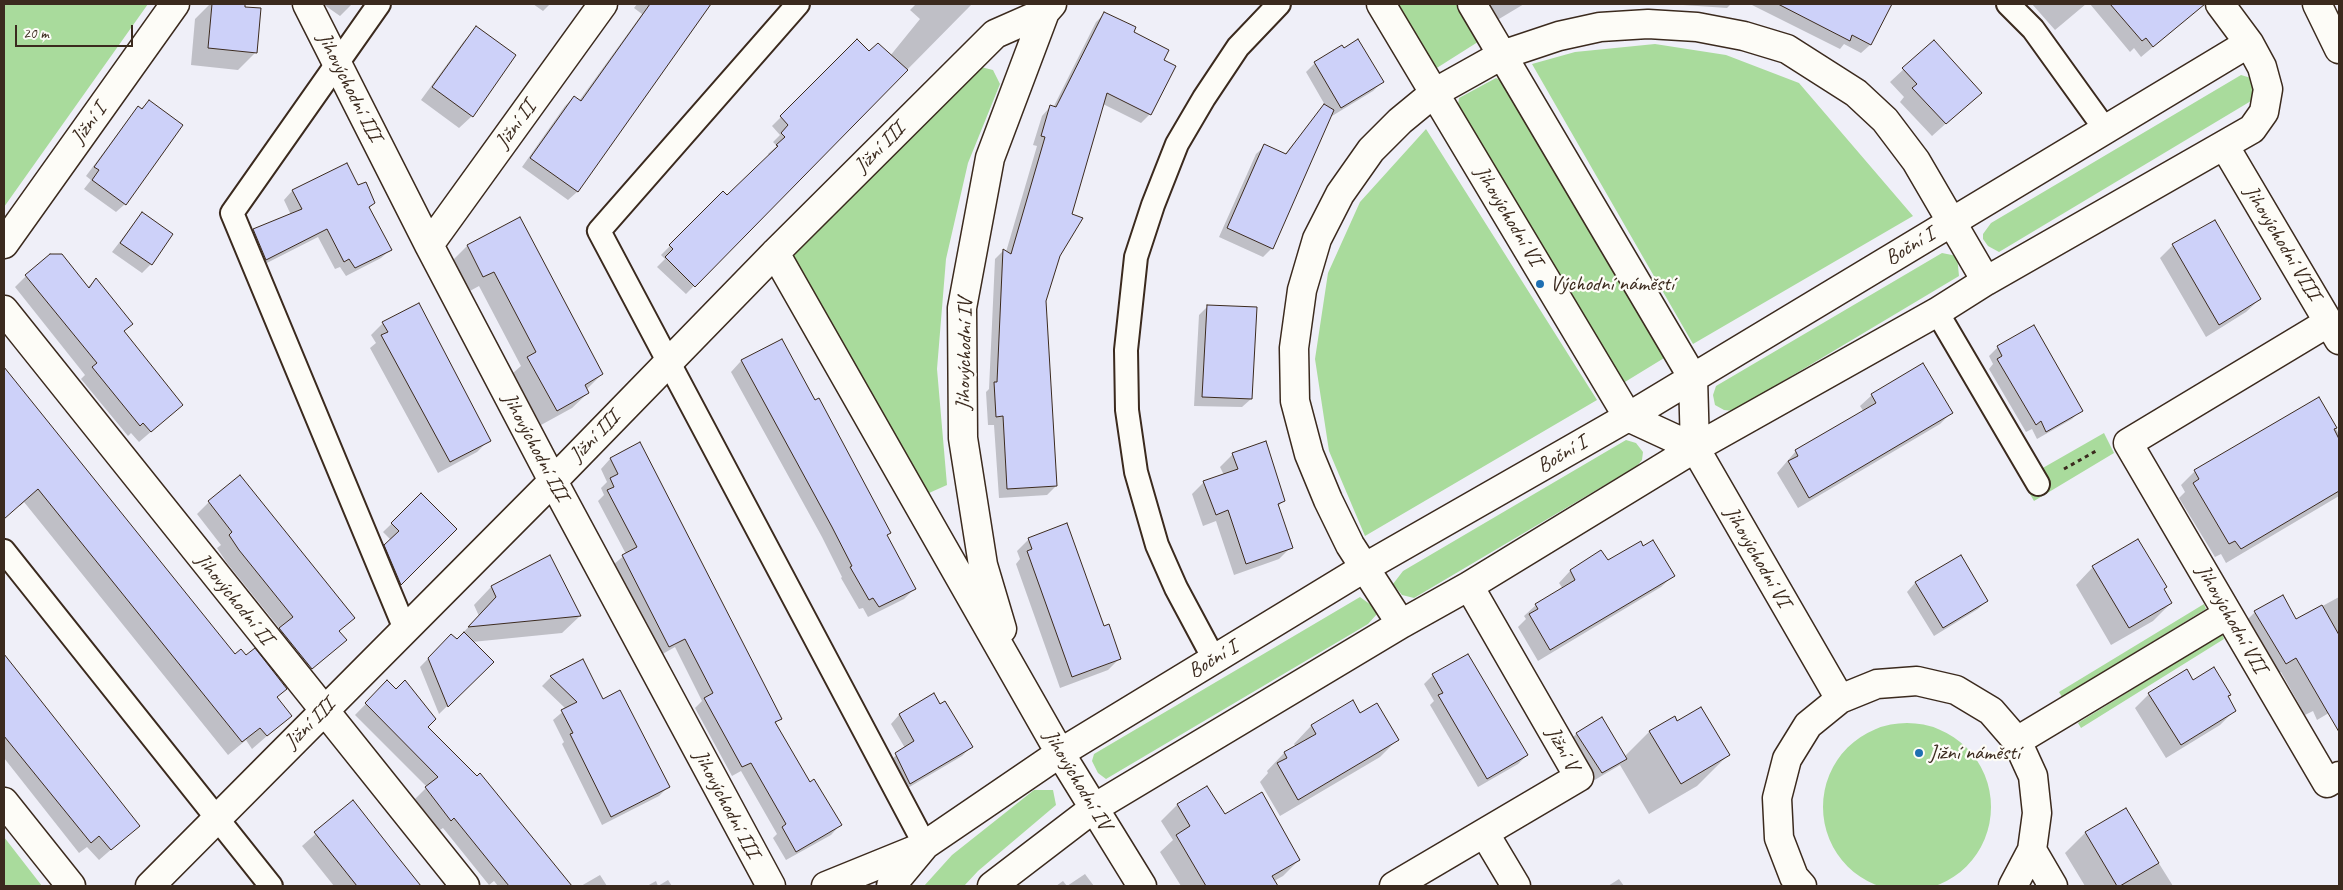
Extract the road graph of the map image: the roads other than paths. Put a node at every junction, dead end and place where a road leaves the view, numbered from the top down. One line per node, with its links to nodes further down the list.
1 (175, 4): 21 (street, Jižní I)
2 (307, 4): 16 (street, Jihovýchodní III)
3 (379, 4): 16 (lane)
4 (603, 4): 22 (street, Jižní II)
5 (798, 4): 28 (lane)
6 (1279, 4): 40 (lane)
7 (1381, 4): 17 (street, Jihovýchodní VI)
8 (1472, 4): 15 (street, Jihovýchodní VI)
9 (2008, 4): 18 (lane)
10 (2220, 4): 13 (street)
11 (2317, 4): 14 (street)
12 (1049, 8): 23 (street, Jižní III); 41 (street, Jihovýchodní IV)
13 (2249, 43): 18 (street, Boční I); 19 (street)
14 (2339, 49)
15 (1502, 55): 17 (street); 20 (street); 29 (street, Jihovýchodní VI)
16 (337, 63): 22 (street, Jihovýchodní III); 39 (lane)
17 (1434, 93): 30 (street, Jihovýchodní VI); 35 (street)
18 (2105, 129): 20 (street, Boční I)
19 (2224, 145): 24 (street); 27 (street, Jihovýchodní VIII)
20 (1952, 221): 24 (street); 29 (street, Boční I)
21 (4, 244)
22 (429, 245): 32 (street, Jihovýchodní III)
23 (775, 253): 28 (street, Jižní III); 41 (street, Jihovýchodní IV)
24 (1986, 281): 26 (street)
25 (4, 310): 43 (street, Jihovýchodní II)
26 (1937, 312): 31 (street); 33 (lane)
27 (2334, 331): 37 (street, Jihovýchodní VII)
28 (667, 362): 32 (street, Jižní III); 51 (lane)
29 (1693, 378): 30 (street, Boční I); 31 (street, Jihovýchodní VI)
30 (1628, 417): 31 (street); 35 (street, Boční I)
31 (1695, 448): 36 (street); 42 (street, Jihovýchodní VI)
32 (553, 481): 39 (street, Jižní III); 58 (street, Jihovýchodní III)
33 (2038, 484)
34 (4, 551): 49 (lane)
35 (1364, 568): 38 (street); 40 (street, Boční I)
36 (1469, 586): 38 (street); 50 (street, Jižní V)
37 (2228, 614): 44 (street); 46 (street, Jihovýchodní VII)
38 (1401, 624): 48 (street)
39 (405, 629): 43 (street, Jižní III)
40 (1214, 659): 45 (street, Boční I)
41 (1014, 672): 45 (street, Jihovýchodní IV)
42 (1840, 698): 44 (street); 53 (street)
43 (323, 711): 49 (street, Jižní III); 57 (street, Jihovýchodní II)
44 (2017, 741): 52 (street)
45 (1060, 753): 48 (street, Jihovýchodní IV); 51 (street, Boční I)
46 (2339, 776)
47 (4, 802): 54 (street)
48 (1094, 808): 61 (street); 62 (street, Jihovýchodní IV)
49 (218, 818): 55 (street, Jižní III); 56 (lane)
50 (1484, 834): 63 (street, Jižní V); 64 (street)
51 (925, 845): 59 (street); 60 (street, Boční I)
52 (2032, 850): 65 (street); 66 (street)
53 (1791, 883)
54 (71, 886)
55 (150, 886)
56 (271, 886)
57 (465, 886)
58 (770, 886)
59 (826, 886)
60 (891, 886)
61 (992, 886)
62 (1142, 886)
63 (1394, 886)
64 (1516, 886)
65 (2013, 886)
66 (2053, 886)

